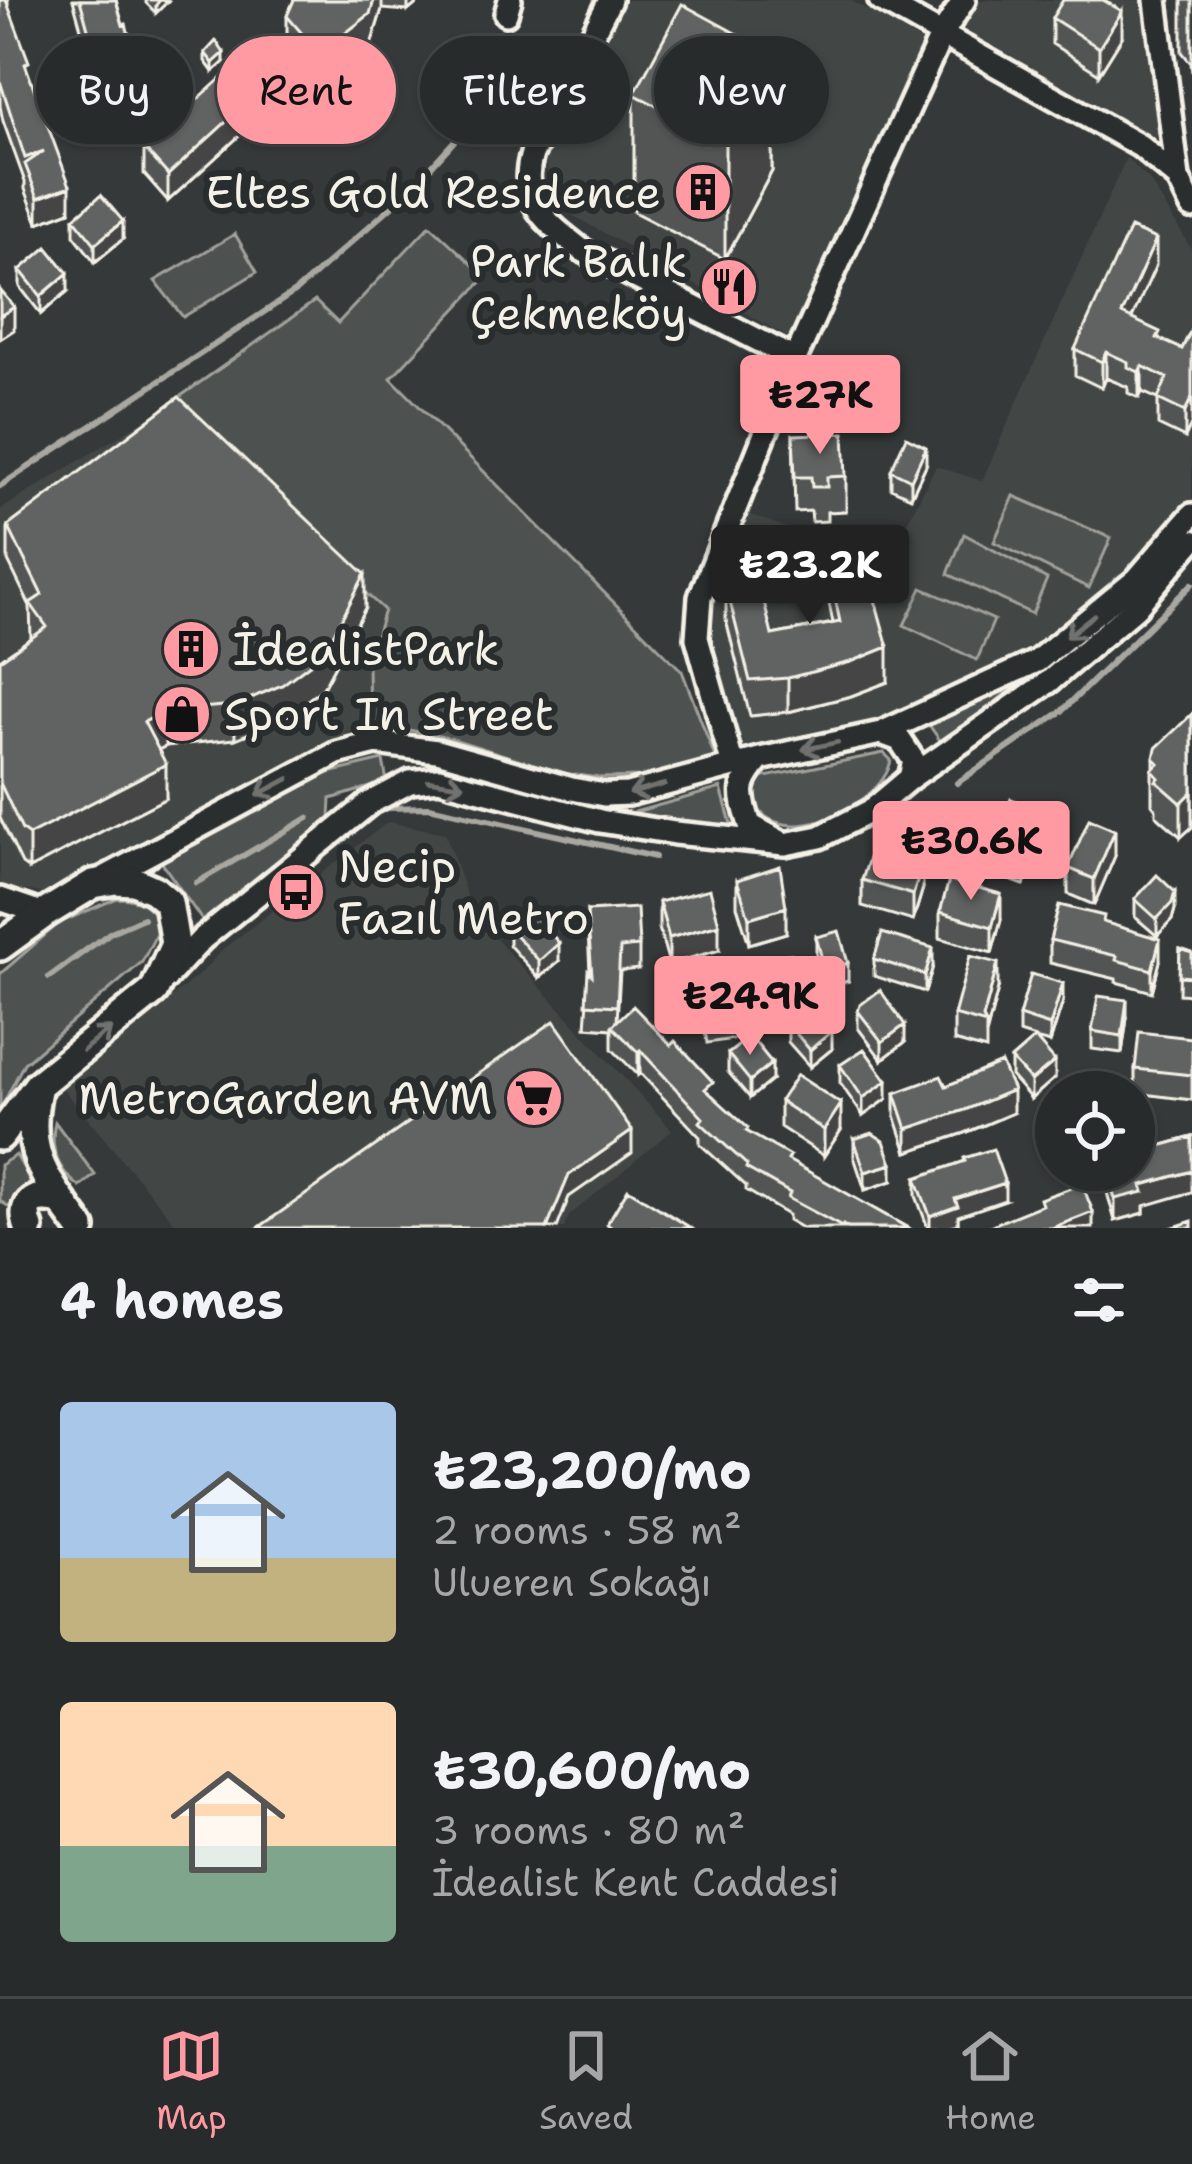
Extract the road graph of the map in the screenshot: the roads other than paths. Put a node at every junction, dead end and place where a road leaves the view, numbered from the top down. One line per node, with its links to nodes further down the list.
1 (610, 0): 8 (street)
2 (880, 0): 5 (street)
3 (964, 0): 5 (street)
4 (1156, 0): 6 (street)
5 (942, 34): 6 (street); 8 (street)
6 (1178, 178): 7 (street)
7 (1192, 206)
8 (794, 359): 13 (street)
9 (1192, 515): 11 (street, one-way to 11)
10 (1192, 542): 14 (street)
11 (880, 733): 12 (street, one-way to 12); 14 (street)
12 (760, 759): 13 (street); 15 (street)
13 (733, 766): 16 (street, one-way to 16)
14 (910, 778): 15 (street)
15 (784, 844): 20 (street, one-way to 15)
16 (93, 884): 18 (main road); 20 (main road)
17 (0, 899): 18 (street)
18 (44, 914): 19 (main road)
19 (0, 946)
20 (154, 991): 21 (main road, one-way to 20)
21 (38, 1085): 22 (main road); 23 (main road)
22 (0, 1136)
23 (61, 1200): 25 (main road); 26 (main road)
24 (0, 1212): 25 (main road)
25 (27, 1228)
26 (81, 1228)

